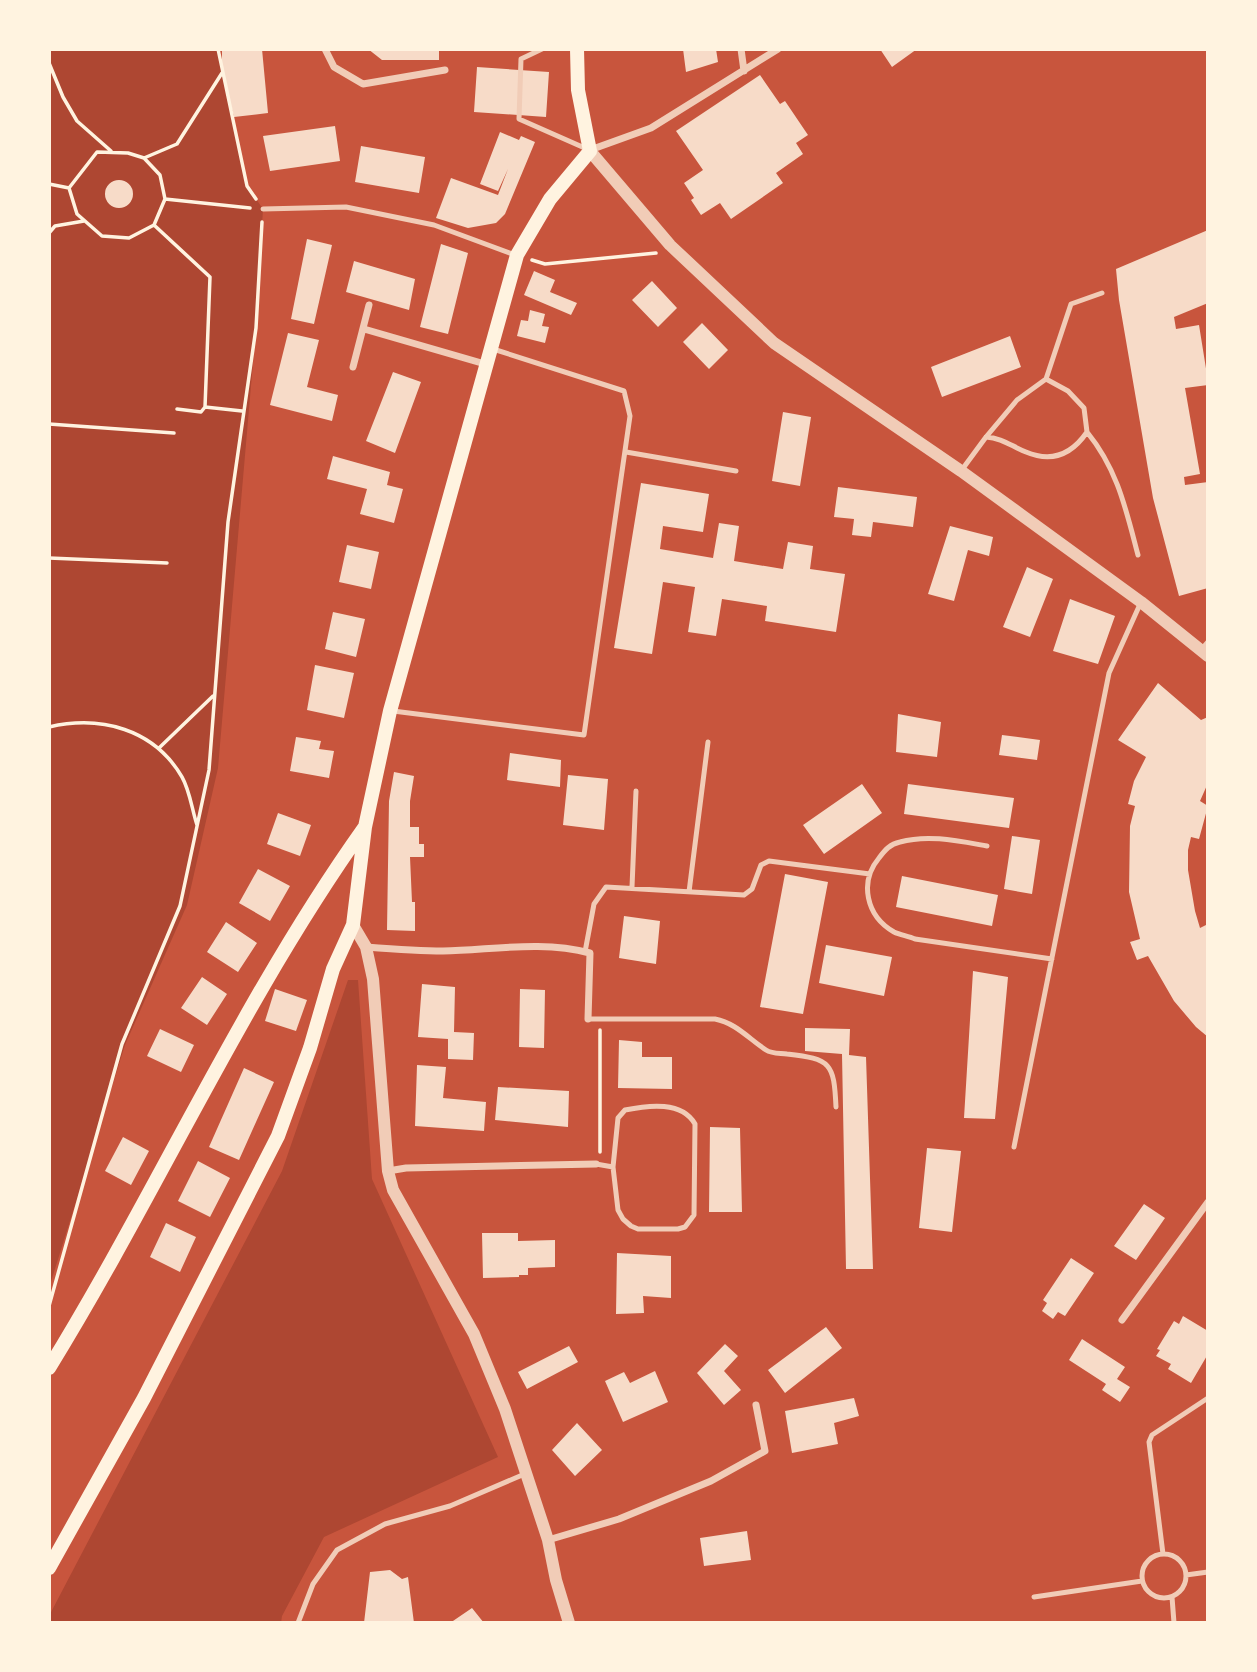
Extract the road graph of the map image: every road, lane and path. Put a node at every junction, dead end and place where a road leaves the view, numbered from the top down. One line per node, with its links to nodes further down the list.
1 (218, 49): 10 (path)
2 (325, 49): 8 (street)
3 (542, 49): 11 (lane)
4 (577, 49): 11 (main road)
5 (741, 49): 9 (street)
6 (778, 49): 9 (street)
7 (49, 63): 12 (path)
8 (445, 70)
9 (744, 71): 11 (street)
10 (222, 72): 13 (path); 17 (path)
11 (590, 150): 21 (street); 22 (main road)
12 (112, 152): 13 (path); 15 (path)
13 (144, 158): 16 (path)
14 (49, 184): 15 (path)
15 (69, 188): 18 (path)
16 (165, 199): 17 (path); 19 (path)
17 (263, 209): 22 (lane); 32 (path)
18 (84, 220): 19 (path); 20 (path)
19 (154, 225): 30 (path)
20 (49, 233)
21 (670, 245): 22 (path); 39 (street)
22 (517, 255): 26 (main road)
23 (1102, 293): 29 (lane)
24 (369, 305): 25 (street)
25 (364, 329): 27 (street); 28 (street)
26 (490, 348): 27 (main road); 37 (lane)
27 (485, 364): 46 (main road)
28 (352, 367)
29 (1046, 379): 34 (lane); 36 (lane)
30 (205, 407): 31 (path); 32 (path)
31 (177, 409)
32 (243, 411): 45 (path)
33 (49, 424): 35 (path)
34 (1087, 432): 36 (lane); 40 (lane)
35 (174, 433)
36 (986, 437): 39 (lane)
37 (626, 452): 38 (lane); 46 (lane)
38 (736, 471)
39 (961, 471): 43 (street)
40 (1138, 555)
41 (49, 558): 42 (path)
42 (167, 564)
43 (1141, 602): 44 (street); 60 (lane)
44 (1206, 649)
45 (215, 694): 49 (path); 51 (path)
46 (390, 711): 52 (main road)
47 (49, 727): 49 (path)
48 (708, 742): 56 (lane)
49 (159, 748): 51 (path)
50 (636, 791): 55 (lane)
51 (197, 827): 68 (path)
52 (365, 827): 57 (main road); 70 (main road)
53 (987, 846): 54 (lane)
54 (870, 874): 56 (lane); 60 (lane)
55 (632, 887): 56 (lane); 59 (lane)
56 (690, 892)
57 (353, 925): 58 (street); 76 (main road)
58 (366, 947): 59 (street); 66 (street)
59 (585, 952): 61 (street)
60 (1052, 959): 63 (lane)
61 (588, 1019): 62 (lane); 64 (path)
62 (836, 1107)
63 (1014, 1147)
64 (596, 1164): 65 (lane); 66 (street)
65 (613, 1167): 65 (lane)
66 (388, 1171): 73 (street)
67 (1208, 1202): 69 (street)
68 (49, 1306)
69 (1122, 1320)
70 (49, 1368)
71 (1208, 1398): 75 (lane)
72 (756, 1405): 74 (street)
73 (527, 1473): 74 (street); 82 (lane)
74 (548, 1540): 83 (street)
75 (1163, 1554): 78 (lane); 79 (lane)
76 (49, 1568)
77 (1208, 1572): 78 (lane)
78 (1186, 1575): 81 (lane)
79 (1142, 1581): 80 (lane); 81 (lane)
80 (1034, 1597)
81 (1172, 1597): 84 (lane)
82 (298, 1623)
83 (569, 1623)
84 (1174, 1623)

